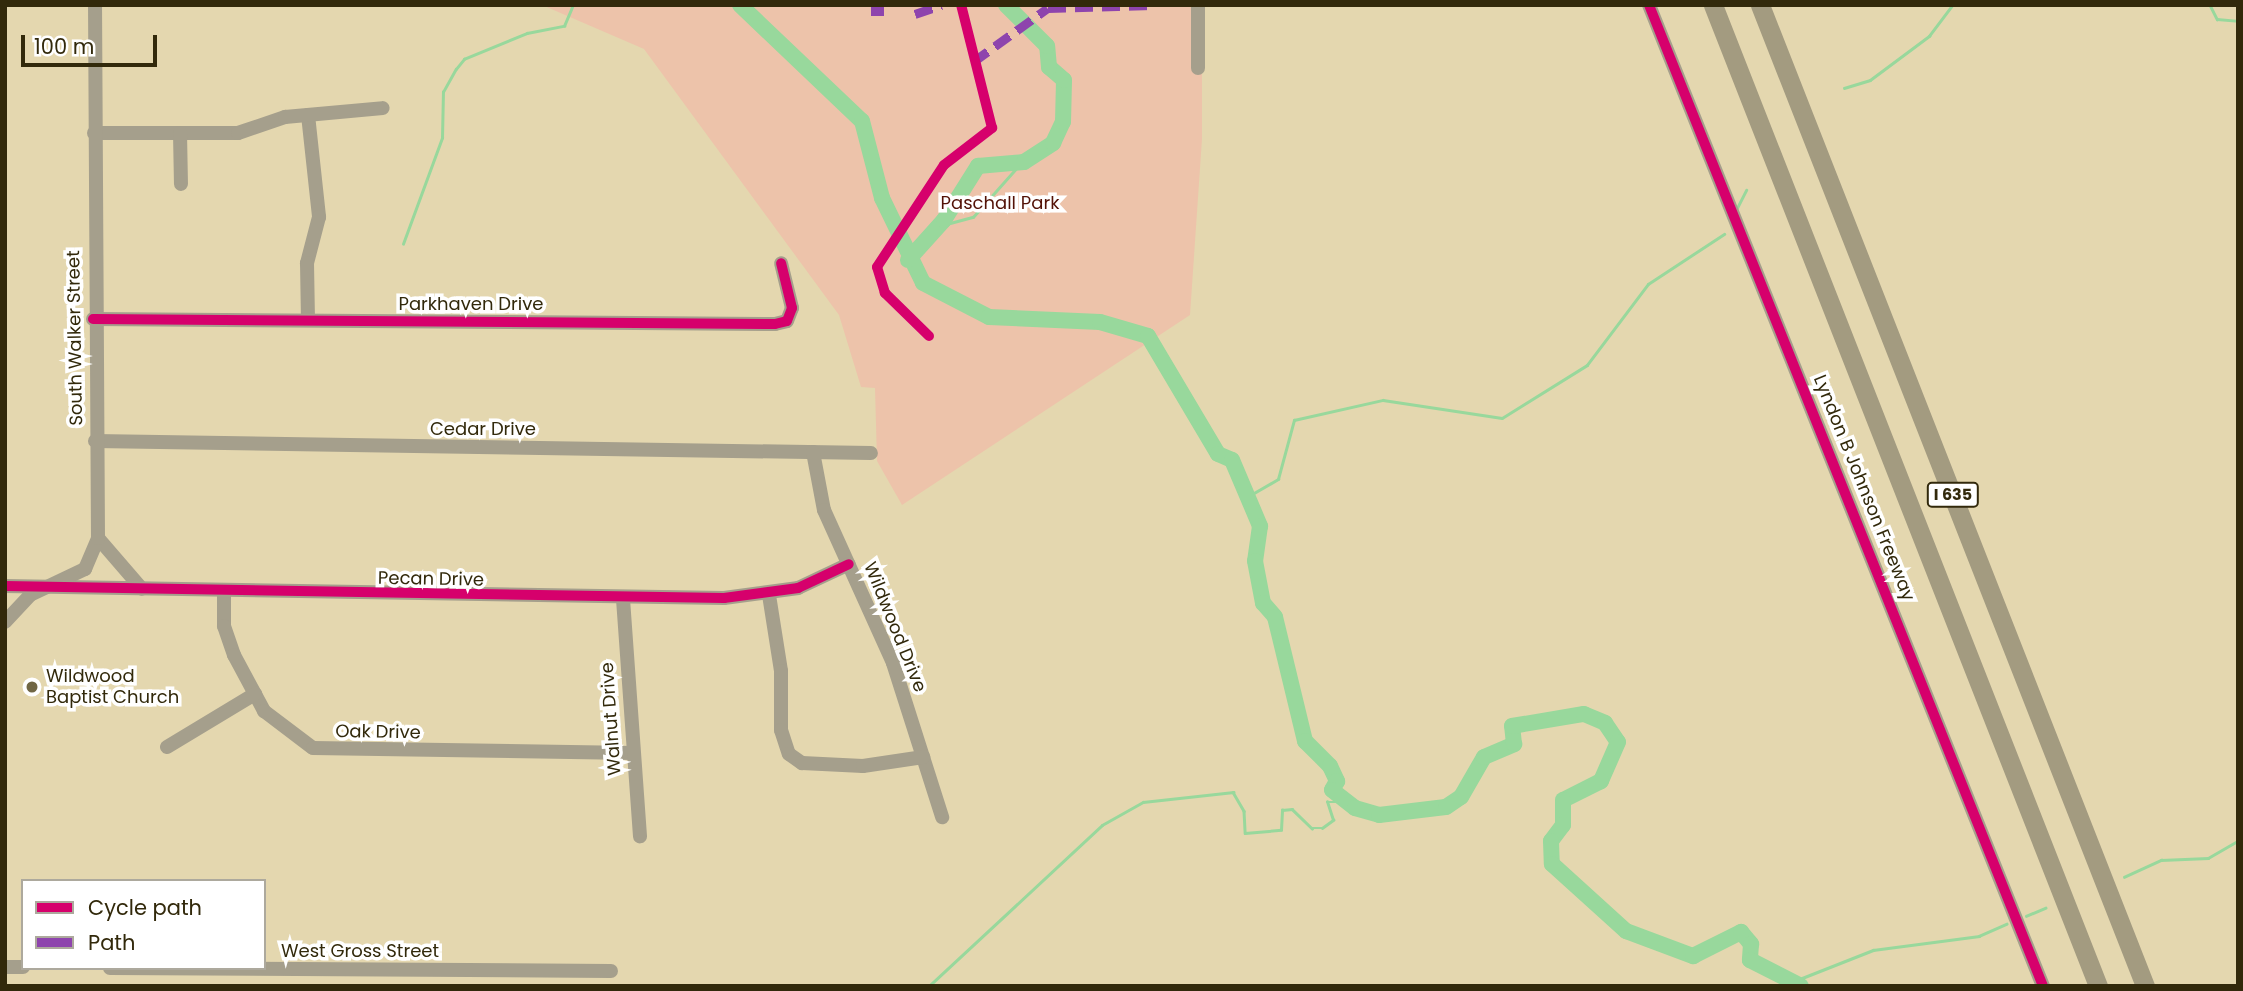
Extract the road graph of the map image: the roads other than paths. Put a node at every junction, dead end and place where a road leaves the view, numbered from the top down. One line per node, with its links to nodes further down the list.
1 (94, 5): 10 (street, South Walker Street)
2 (1198, 5): 6 (street)
3 (1649, 5): 38 (street, Lyndon B Johnson Freeway)
4 (1713, 5): 39 (highway, Lyndon B Johnson Freeway / I 635)
5 (1760, 5): 33 (highway, I 635)
6 (1198, 68)
7 (383, 108): 8 (street)
8 (308, 115): 9 (street); 14 (street)
9 (180, 132): 10 (street); 11 (street)
10 (94, 134): 13 (street, South Walker Street)
11 (181, 184)
12 (781, 263): 14 (street, Parkhaven Drive)
13 (93, 319): 14 (street, Parkhaven Drive); 15 (street, South Walker Street)
14 (308, 320)
15 (95, 441): 16 (street, Cedar Drive); 18 (street, South Walker Street)
16 (813, 452): 17 (street, Cedar Drive); 19 (street, Wildwood Drive)
17 (872, 453)
18 (98, 538): 20 (street, South Walker Street); 22 (street)
19 (849, 564): 24 (street, Pecan Drive); 30 (street, Wildwood Drive)
20 (56, 585): 21 (street, Pecan Drive); 22 (street, Pecan Drive); 26 (street, South Walker Street)
21 (5, 586)
22 (143, 590): 23 (street, Pecan Drive)
23 (225, 592): 25 (street, Pecan Drive); 27 (street, Oak Drive)
24 (769, 595): 25 (street, Pecan Drive); 30 (street)
25 (623, 599): 29 (street, Walnut Drive)
26 (5, 622)
27 (255, 694): 28 (street); 29 (street, Oak Drive)
28 (167, 747)
29 (633, 753): 32 (street, Walnut Drive)
30 (923, 757): 31 (street, Wildwood Drive)
31 (942, 817)
32 (640, 836)
33 (2116, 899): 40 (highway, I 635); 41 (highway)
34 (266, 969): 35 (street, West Gross Street)
35 (459, 970): 36 (street, West Gross Street); 37 (street)
36 (611, 971)
37 (460, 986)
38 (2043, 986)
39 (2098, 986)
40 (2145, 986)
41 (2151, 986)

